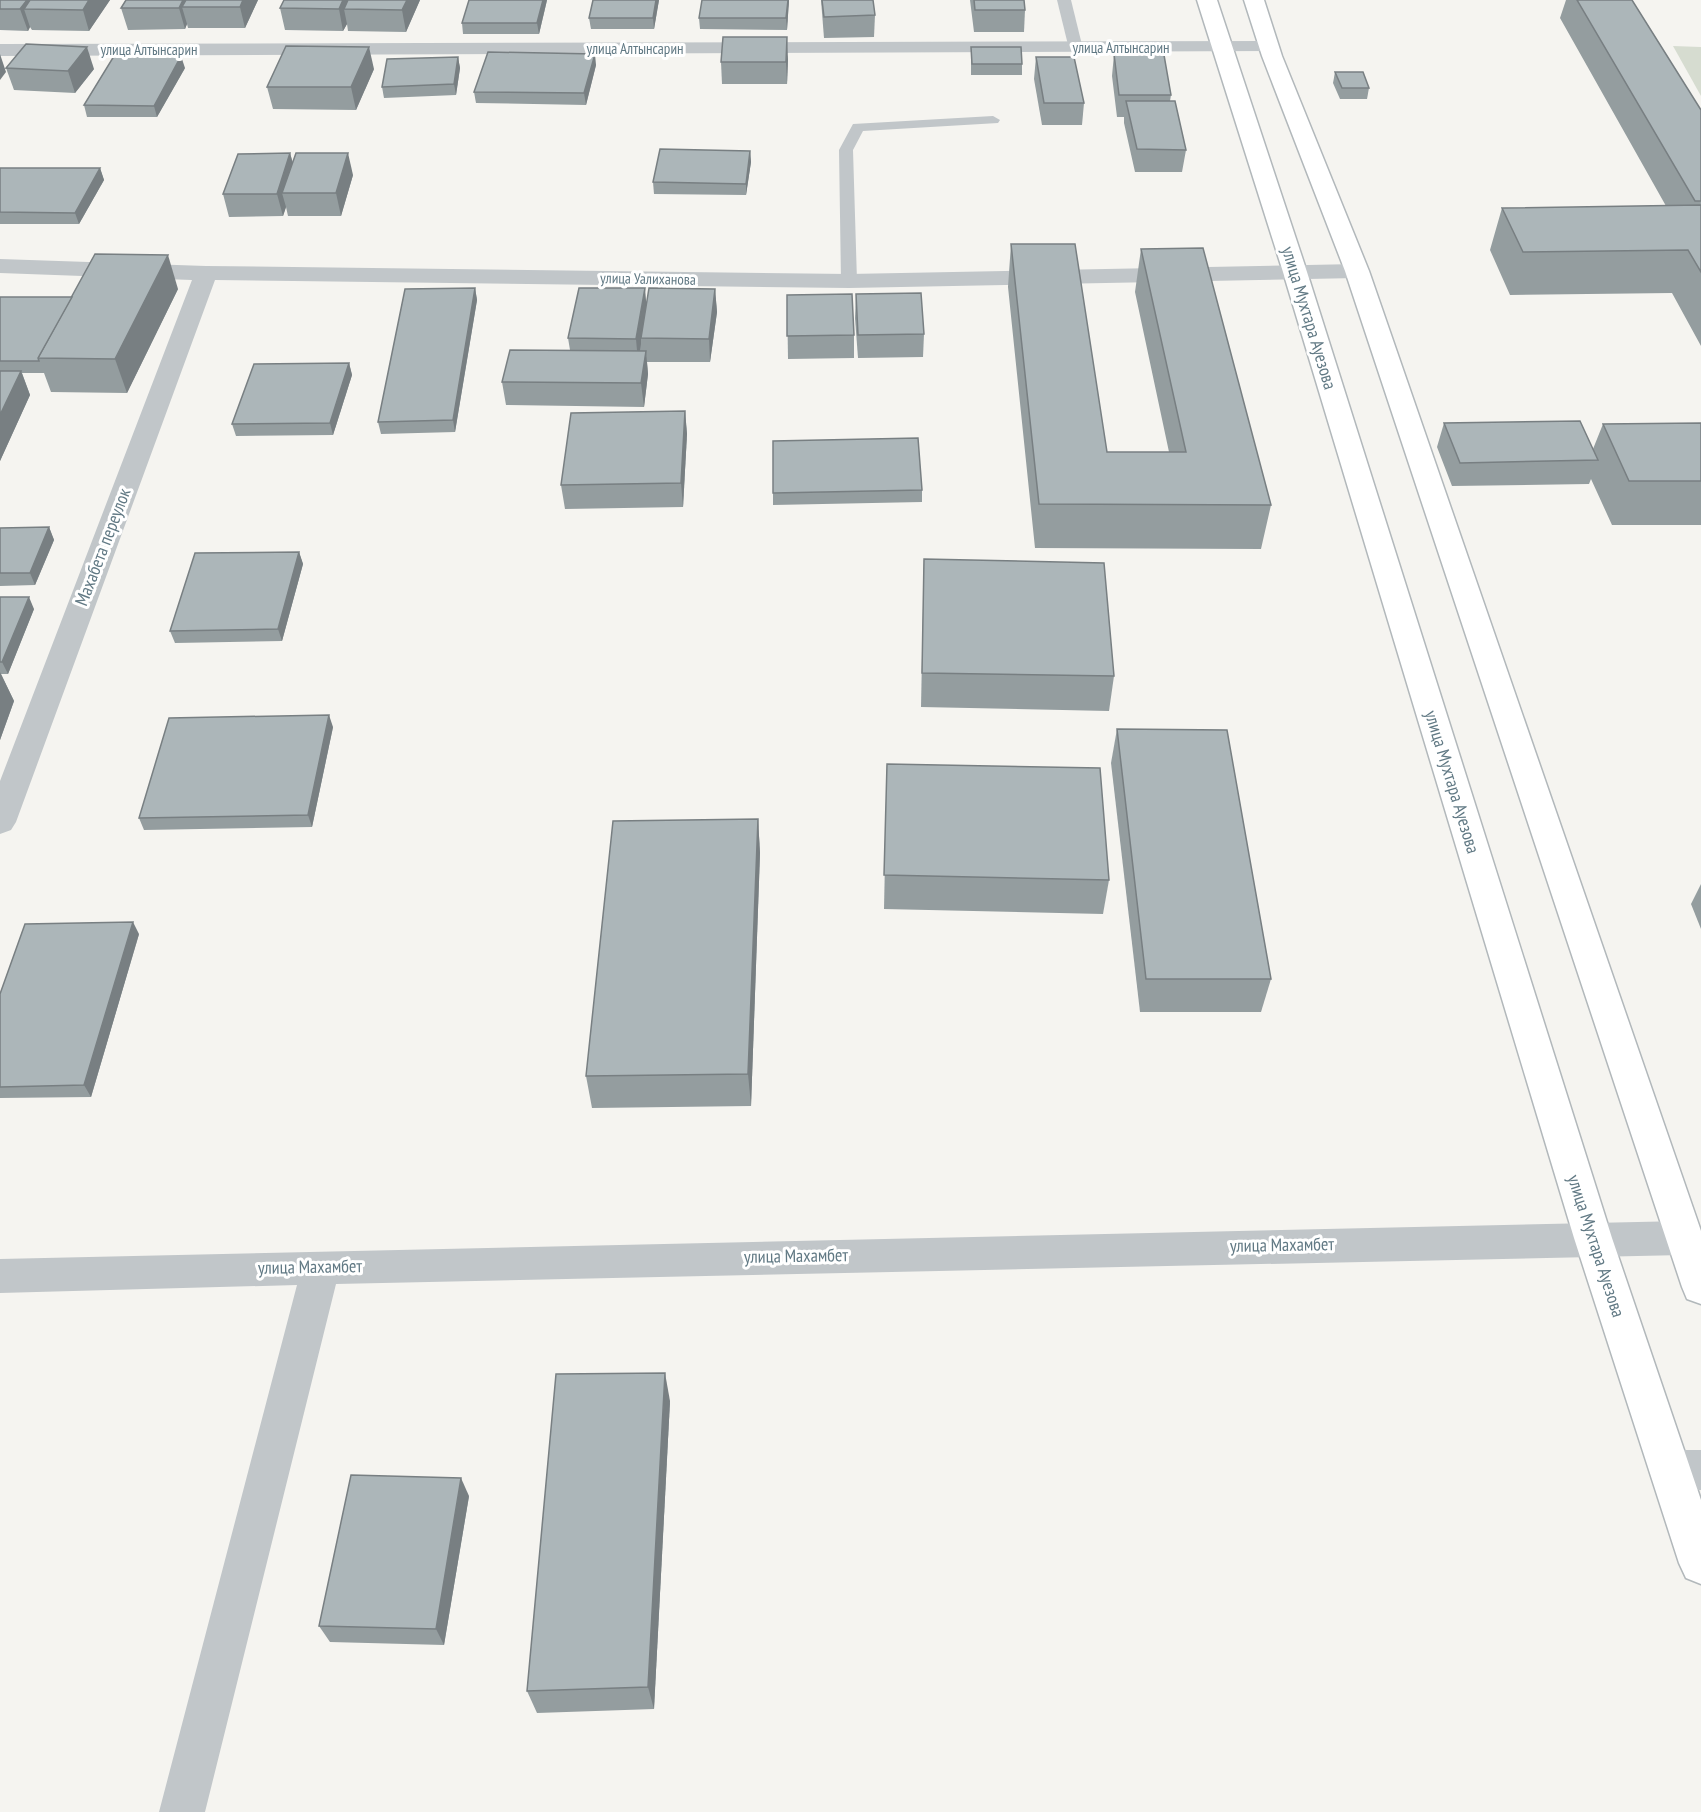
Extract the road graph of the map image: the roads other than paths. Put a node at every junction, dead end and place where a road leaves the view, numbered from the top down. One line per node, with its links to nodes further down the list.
1 (1064, 0): 6 (lane)
2 (1207, 0): 5 (main road, улица Мухтара Ауезова)
3 (1254, 0): 4 (main road)
4 (1269, 47): 5 (street, улица Алтынсарин); 10 (main road)
5 (1224, 48): 6 (street, улица Алтынсарин); 11 (main road, улица Мухтара Ауезова)
6 (1076, 49): 7 (street, улица Алтынсарин)
7 (0, 50)
8 (993, 120): 13 (lane)
9 (0, 266): 12 (street, улица Уалиханова)
10 (1357, 271): 11 (street, улица Уалиханова); 16 (main road)
11 (1295, 272): 13 (street, улица Уалиханова); 15 (main road, улица Мухтара Ауезова)
12 (206, 273): 13 (street, улица Уалиханова); 14 (street, Махабета переулок)
13 (849, 281)
14 (0, 822)
15 (1593, 1238): 16 (street, улица Махамбет); 17 (street, улица Махамбет); 20 (main road, улица Мухтара Ауезова)
16 (1683, 1238): 19 (main road)
17 (321, 1267): 18 (street, улица Махамбет); 22 (street)
18 (0, 1276)
19 (1701, 1287)
20 (1685, 1470): 21 (main road, улица Мухтара Ауезова)
21 (1701, 1563)
22 (182, 1812)

